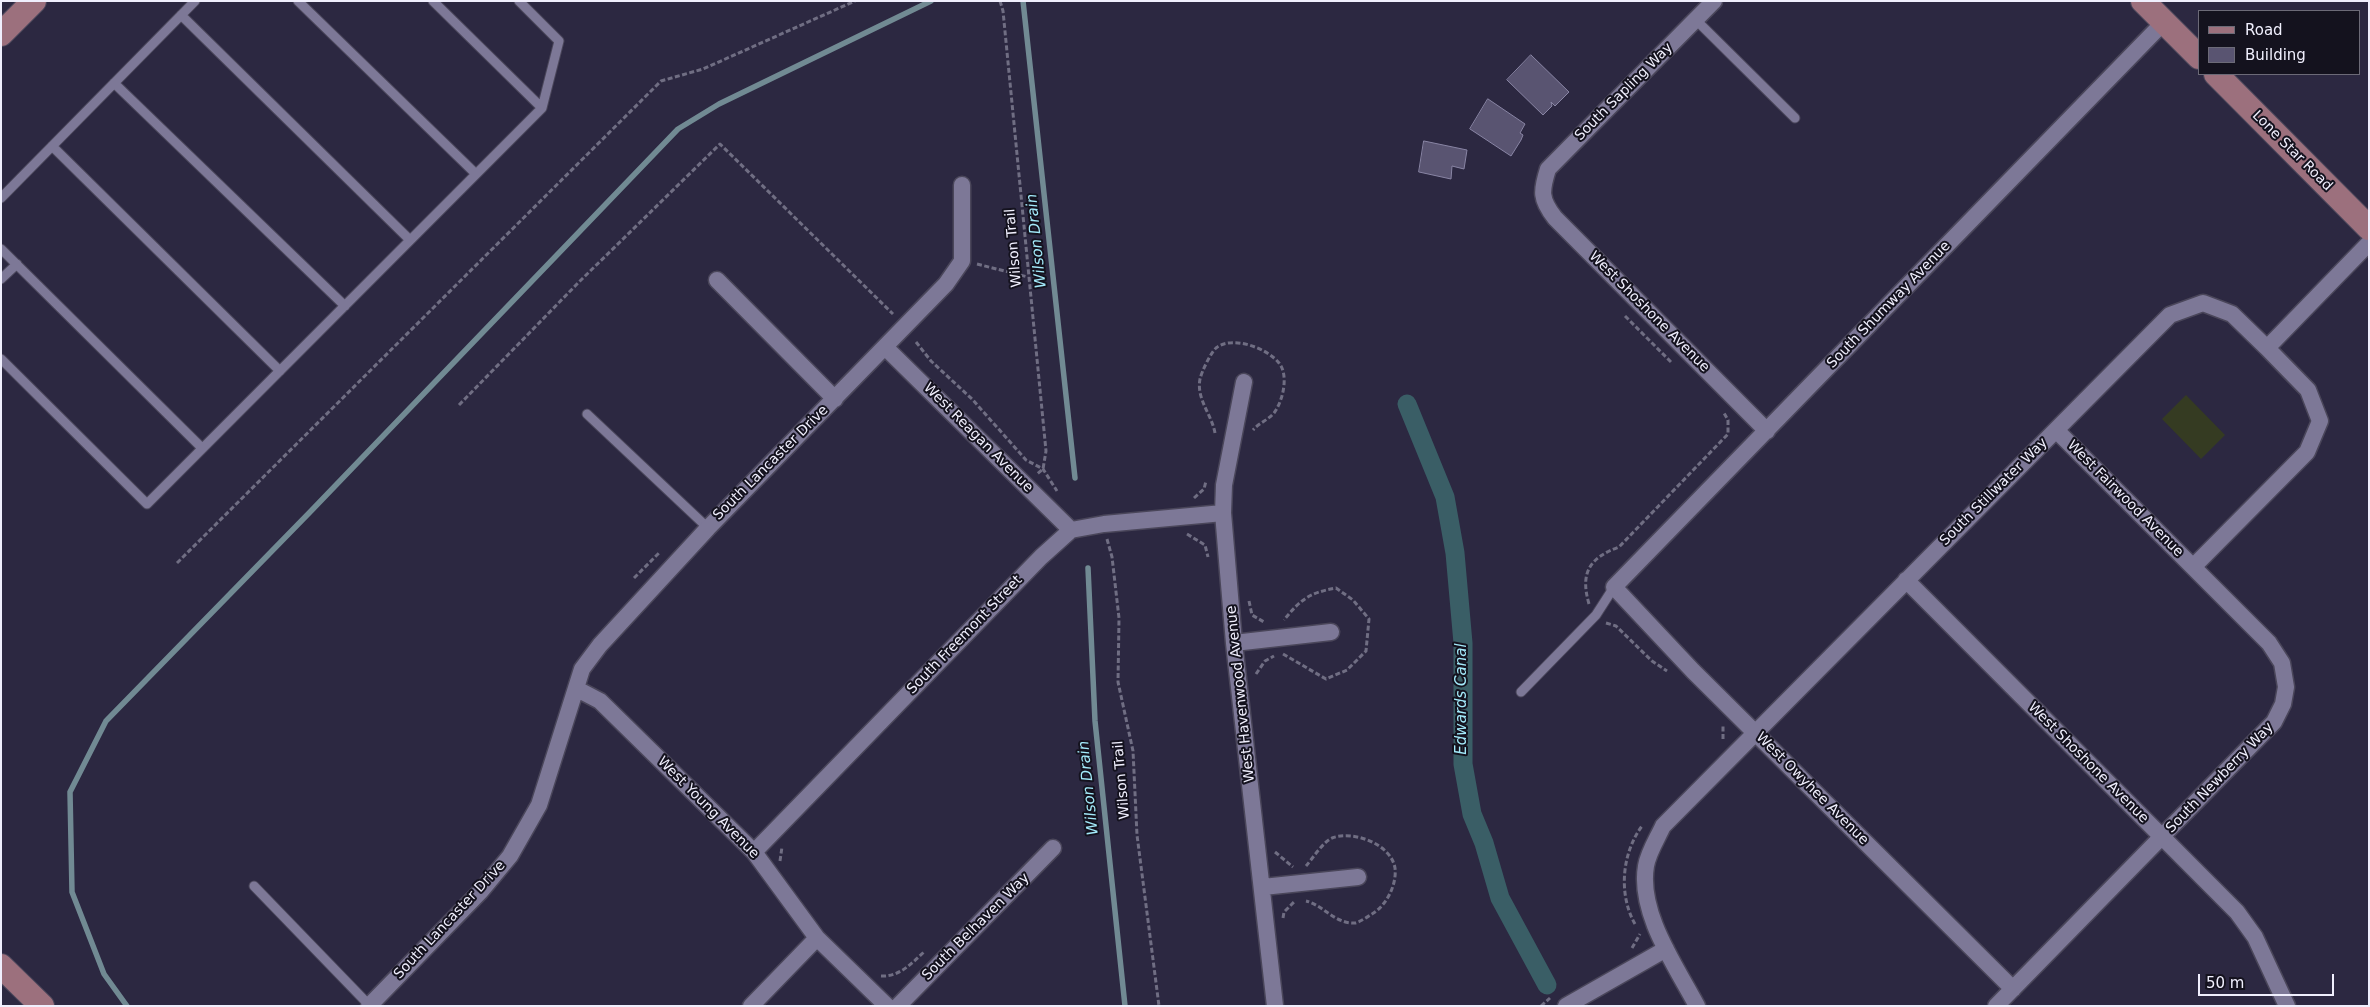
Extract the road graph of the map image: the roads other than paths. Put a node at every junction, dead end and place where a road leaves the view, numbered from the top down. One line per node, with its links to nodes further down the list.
1 (34, 1): 11 (main road)
2 (195, 1): 8 (lane)
3 (298, 1): 18 (lane)
4 (433, 1): 15 (lane)
5 (519, 1): 15 (lane)
6 (1714, 1): 9 (street, South Sapling Way)
7 (2143, 1): 10 (main road)
8 (181, 16): 14 (lane); 23 (lane)
9 (1696, 20): 16 (lane); 20 (street, South Sapling Way)
10 (2164, 22): 12 (main road); 38 (street, South Shumway Avenue)
11 (1, 34)
12 (2198, 56)
13 (2217, 75): 22 (main road, Lone Star Road)
14 (114, 83): 17 (lane); 29 (lane)
15 (542, 108): 18 (lane)
16 (1794, 118)
17 (52, 146): 21 (lane); 33 (lane)
18 (476, 174): 23 (lane)
19 (962, 185): 30 (street, South Lancaster Drive)
20 (1542, 188): 38 (street, West Shoshone Avenue)
21 (1, 198)
22 (2369, 228)
23 (410, 240): 29 (lane)
24 (2369, 243): 31 (street)
25 (1, 249): 26 (lane)
26 (17, 264): 27 (lane); 39 (lane)
27 (1, 279)
28 (717, 280): 35 (street, South Lancaster Drive)
29 (345, 306): 33 (lane)
30 (885, 347): 35 (street, South Lancaster Drive); 42 (street, West Reagan Avenue)
31 (2266, 348): 37 (street, South Stillwater Way); 43 (street)
32 (1, 359): 39 (lane)
33 (280, 371): 39 (lane)
34 (1244, 382): 40 (street, West Havenwood Avenue)
35 (835, 398): 41 (street, South Lancaster Drive)
36 (587, 414): 41 (lane, South Lancaster Drive)
37 (2056, 430): 43 (street, West Fairwood Avenue); 44 (street, South Stillwater Way)
38 (1767, 431): 45 (street, South Shumway Avenue)
39 (202, 448)
40 (1223, 513): 42 (street); 47 (street, West Havenwood Avenue)
41 (708, 528): 48 (street, South Lancaster Drive)
42 (1071, 530): 53 (street, South Freemont Street)
43 (2193, 567): 51 (street, South Newberry Way)
44 (1906, 580): 50 (street, South Stillwater Way); 51 (street, West Shoshone Avenue)
45 (1614, 587): 49 (lane); 50 (street, West Owyhee Avenue)
46 (1331, 632): 47 (street)
47 (1234, 643): 56 (street, West Havenwood Avenue)
48 (577, 689): 53 (street, West Young Avenue); 62 (street, South Lancaster Drive)
49 (1521, 692)
50 (1754, 732): 58 (street, South Stillwater Way); 60 (street, West Owyhee Avenue)
51 (2162, 837): 60 (street, South Newberry Way); 70 (street, West Shoshone Avenue)
52 (1053, 848): 65 (street, South Belhaven Way)
53 (754, 852): 57 (street, West Young Avenue)
54 (1358, 876): 56 (street)
55 (254, 886): 62 (lane)
56 (1263, 887): 66 (street, West Havenwood Avenue)
57 (817, 938): 63 (street); 64 (street, West Young Avenue)
58 (1666, 949): 67 (street); 68 (street)
59 (1, 966): 61 (main road)
60 (2013, 989): 69 (street, South Newberry Way)
61 (42, 1006)
62 (369, 1006)
63 (750, 1006)
64 (887, 1006)
65 (898, 1006)
66 (1275, 1006)
67 (1566, 1006)
68 (1698, 1006)
69 (1996, 1006)
70 (2287, 1006)

